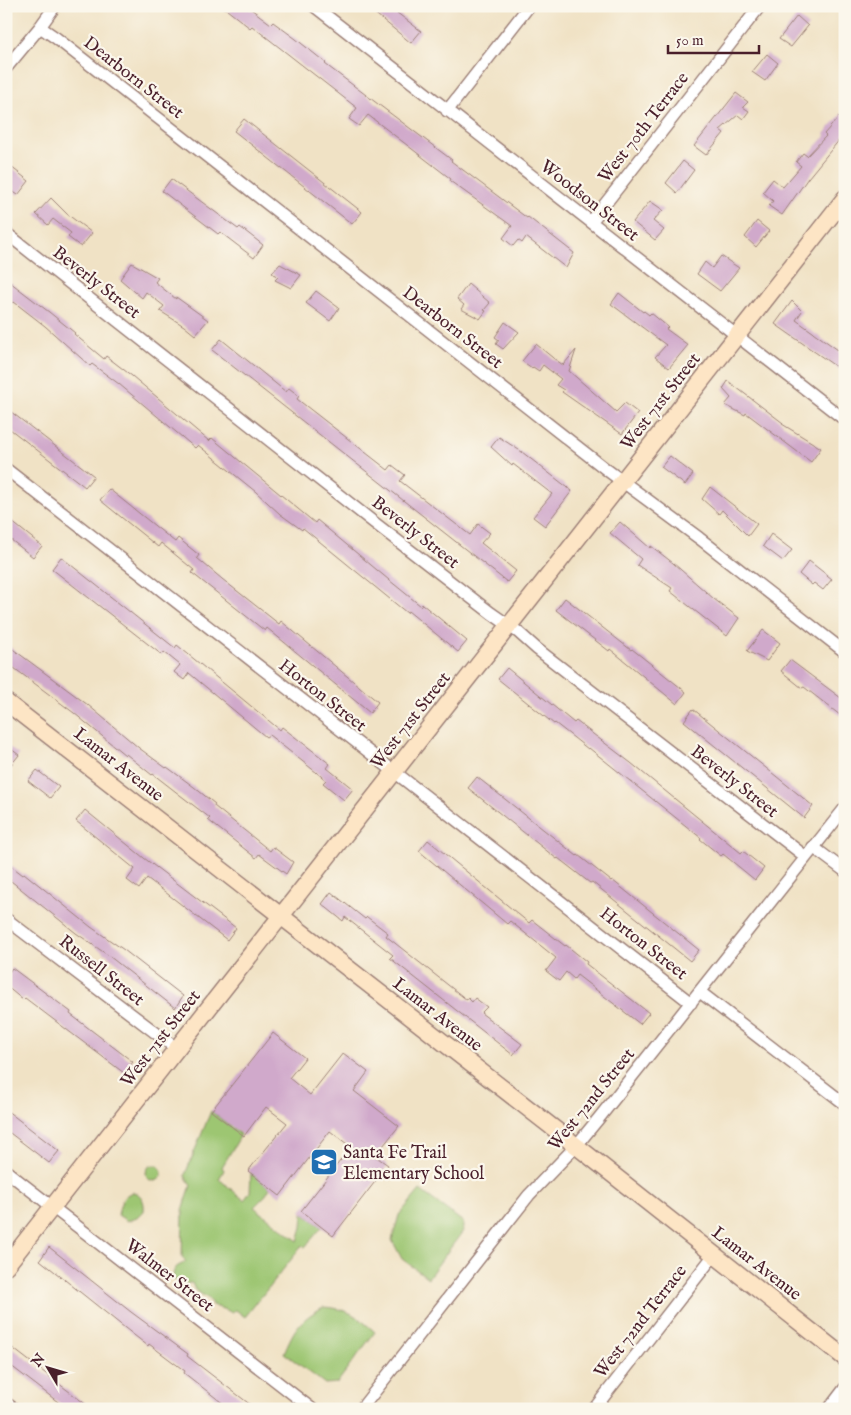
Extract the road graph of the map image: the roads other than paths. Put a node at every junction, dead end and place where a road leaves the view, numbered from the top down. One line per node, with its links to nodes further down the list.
1 (55, 6): 5 (street)
2 (314, 6): 7 (street, Woodson Street)
3 (529, 6): 7 (street)
4 (760, 6): 9 (street, West 70th Terrace)
5 (40, 27): 6 (street); 14 (street, Dearborn Street)
6 (6, 68)
7 (447, 111): 9 (street, Woodson Street)
8 (845, 198): 11 (street, West 71st Street)
9 (591, 222): 11 (street, Woodson Street)
10 (6, 232): 15 (street, Beverly Street)
11 (736, 337): 12 (street, Woodson Street); 14 (street, West 71st Street)
12 (845, 420)
13 (6, 468): 18 (street, Horton Street)
14 (622, 481): 15 (street, West 71st Street); 16 (street, Dearborn Street)
15 (509, 626): 18 (street, West 71st Street); 21 (street, Beverly Street)
16 (845, 652)
17 (6, 702): 23 (street, Lamar Avenue)
18 (395, 771): 23 (street, West 71st Street); 26 (street, Horton Street)
19 (845, 808): 20 (street, West 72nd Street)
20 (813, 847): 21 (street, West 72nd Street); 22 (street)
21 (806, 857): 25 (street, West 72nd Street)
22 (845, 871)
23 (281, 916): 27 (street, West 71st Street); 29 (street, Lamar Avenue)
24 (6, 919): 27 (street, Russell Street)
25 (700, 992): 26 (street, West 72nd Street); 28 (street, Horton Street)
26 (691, 1003): 29 (street, West 72nd Street)
27 (177, 1049): 31 (street, West 71st Street)
28 (845, 1104)
29 (576, 1146): 32 (street, Lamar Avenue); 39 (street, West 72nd Street)
30 (6, 1171): 31 (street, Walmer Street)
31 (52, 1207): 33 (street, West 71st Street); 38 (street, Walmer Street)
32 (714, 1255): 34 (street, Lamar Avenue); 40 (street, West 72nd Terrace)
33 (6, 1266)
34 (845, 1358)
35 (845, 1388): 41 (street)
36 (6, 1403): 37 (street)
37 (14, 1409)
38 (312, 1409)
39 (360, 1409)
40 (594, 1409)
41 (829, 1409)

